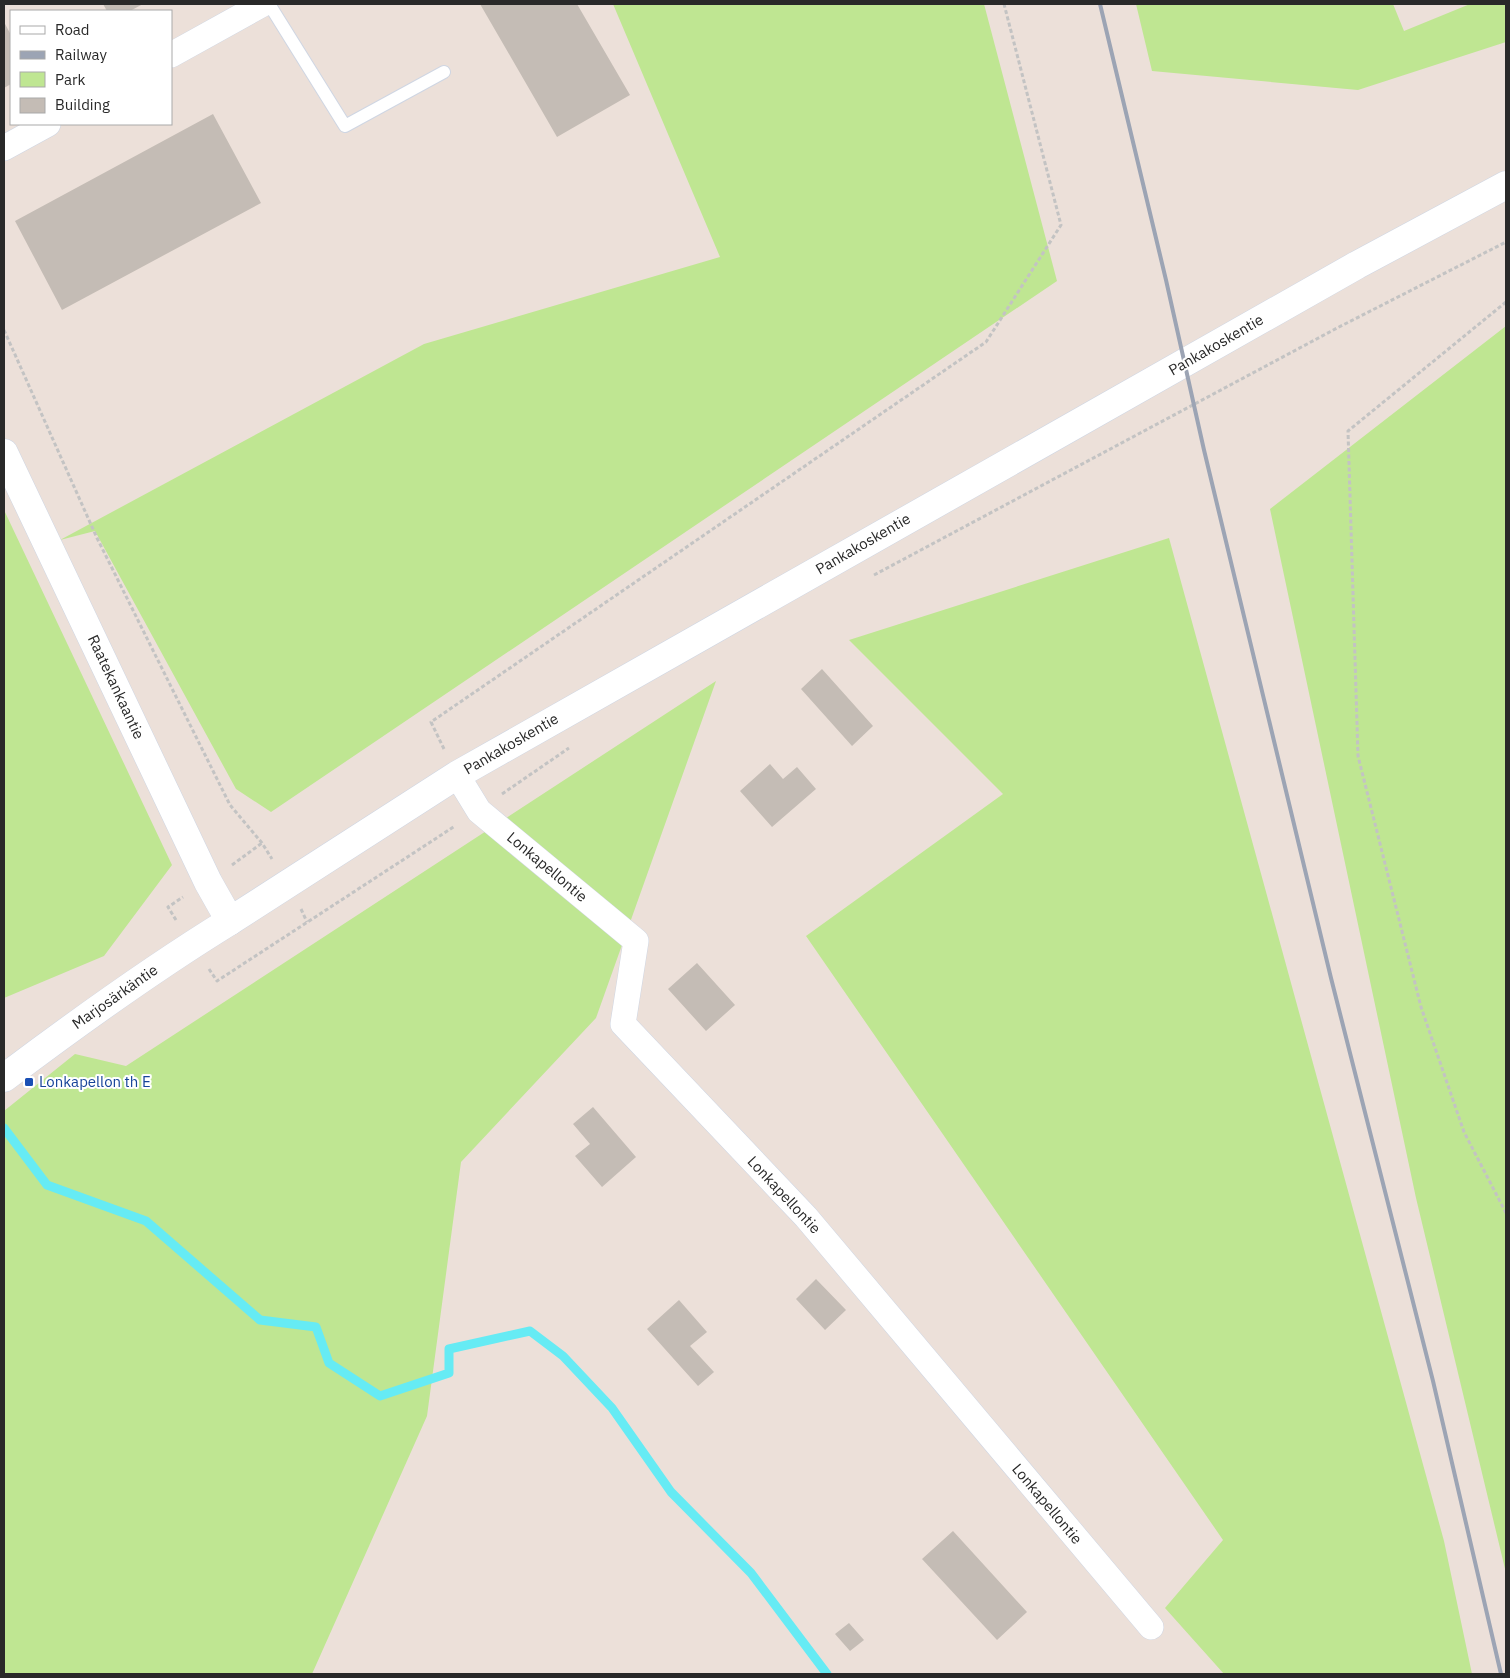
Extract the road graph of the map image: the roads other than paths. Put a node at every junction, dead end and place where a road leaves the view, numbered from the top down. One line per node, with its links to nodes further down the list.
1 (262, 4): 3 (street)
2 (269, 4): 4 (lane)
3 (172, 54)
4 (444, 72)
5 (46, 125): 6 (street)
6 (4, 148)
7 (1506, 185): 9 (main road, Pankakoskentie)
8 (4, 453): 10 (main road, Raatekankaantie)
9 (457, 775): 10 (main road, Pankakoskentie); 12 (street, Lonkapellontie)
10 (230, 921): 11 (main road, Marjosärkäntie)
11 (4, 1078)
12 (1151, 1627)

